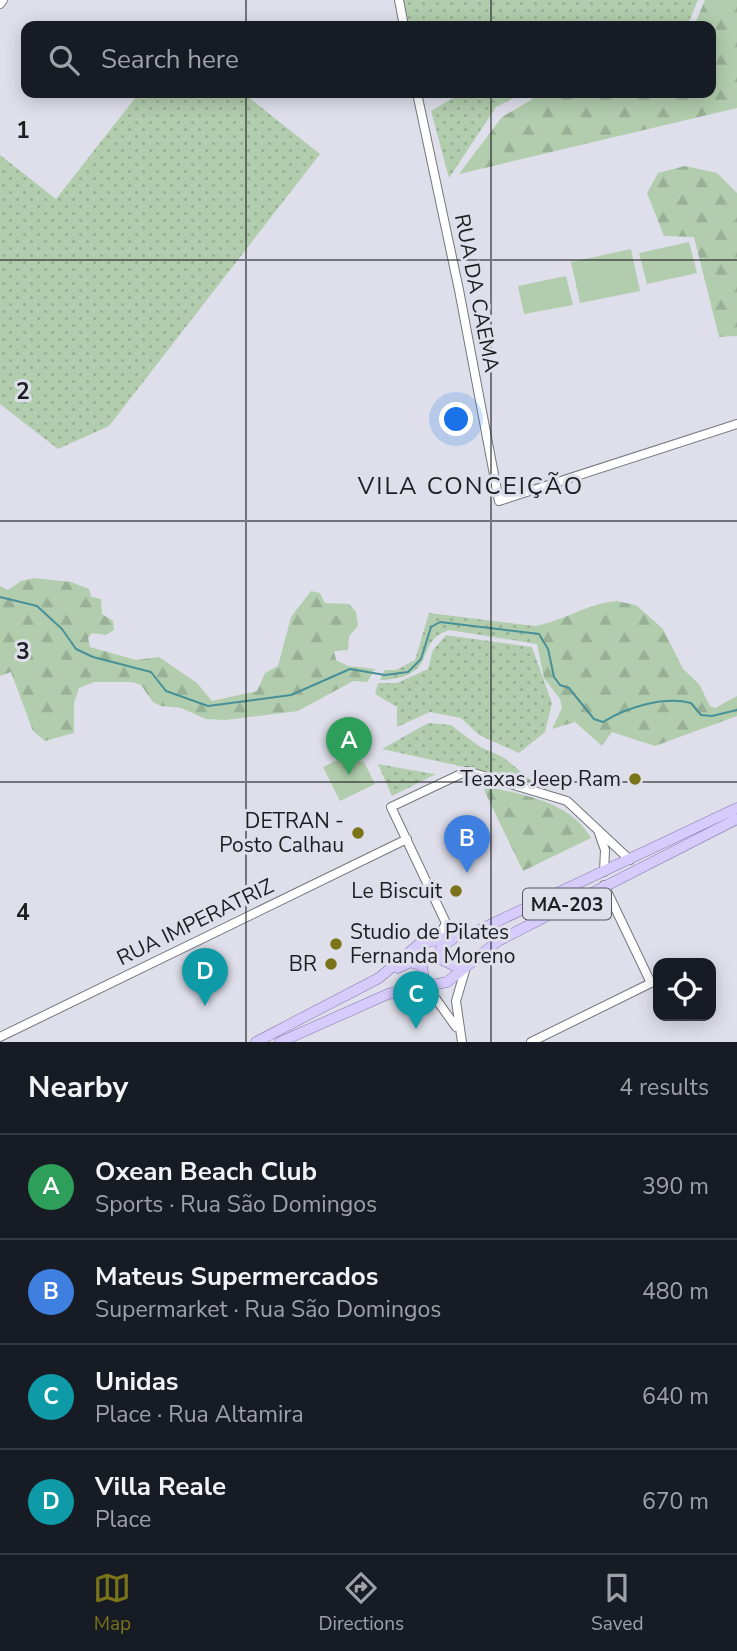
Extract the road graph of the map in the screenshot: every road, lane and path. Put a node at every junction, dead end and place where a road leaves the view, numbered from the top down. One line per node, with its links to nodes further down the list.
1 (399, 0): 2 (street)
2 (403, 21)
3 (418, 98): 4 (street, RUA DA CAEMA)
4 (737, 424)
5 (737, 808): 9 (main road, MA-203)
6 (737, 819): 11 (main road, MA-203)
7 (596, 825): 8 (street); 9 (street); 10 (street)
8 (407, 839): 14 (street); 19 (street, RUA IMPERATRIZ)
9 (630, 860): 10 (main road, MA-203)
10 (604, 872): 12 (main road, MA-203)
11 (604, 885): 13 (main road, MA-203); 23 (street)
12 (477, 931): 13 (main road); 14 (main road, MA-203)
13 (498, 941): 15 (main road, MA-203)
14 (419, 944): 16 (main road, MA-203)
15 (467, 966): 17 (main road, MA-203); 20 (street)
16 (379, 978): 18 (main road); 21 (main road, MA-203)
17 (412, 989): 18 (main road, MA-203); 20 (street)
18 (383, 996): 22 (main road, MA-203)
19 (0, 1037)
20 (461, 1039)
21 (257, 1042)
22 (281, 1042)
23 (531, 1042)

